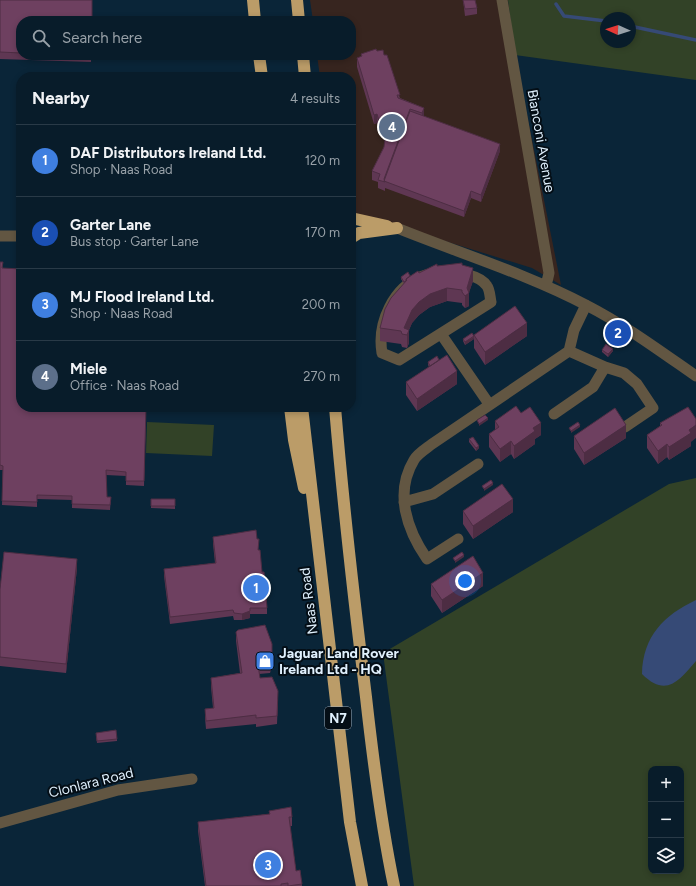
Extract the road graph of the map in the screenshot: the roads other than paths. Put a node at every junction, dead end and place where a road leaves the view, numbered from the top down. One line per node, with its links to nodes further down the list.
1 (252, 0): 4 (highway); 5 (highway)
2 (297, 0): 6 (highway)
3 (502, 0): 18 (street, Bianconi Avenue)
4 (251, 16)
5 (254, 16)
6 (299, 16)
7 (252, 60): 10 (highway)
8 (260, 60): 11 (highway)
9 (303, 60): 12 (highway)
10 (253, 72)
11 (261, 72)
12 (305, 72)
13 (356, 219): 14 (highway)
14 (397, 228): 15 (highway); 18 (street)
15 (356, 235)
16 (0, 236): 17 (street)
17 (16, 236)
18 (546, 286): 19 (street)
19 (586, 305): 21 (street); 23 (street)
20 (441, 334): 20 (street); 24 (street)
21 (569, 351): 22 (street); 24 (street)
22 (605, 367): 28 (street); 29 (street)
23 (696, 376)
24 (489, 404): 31 (street)
25 (291, 412): 33 (highway, N7)
26 (303, 412): 33 (highway, Naas Road / N7)
27 (336, 412): 37 (highway, N7)
28 (554, 414)
29 (625, 427)
30 (478, 464): 31 (street)
31 (404, 502): 32 (street)
32 (458, 539)
33 (319, 550): 36 (highway, Naas Road / N7)
34 (192, 779): 35 (street, Clonlara Road)
35 (0, 823)
36 (362, 886)
37 (394, 886)

